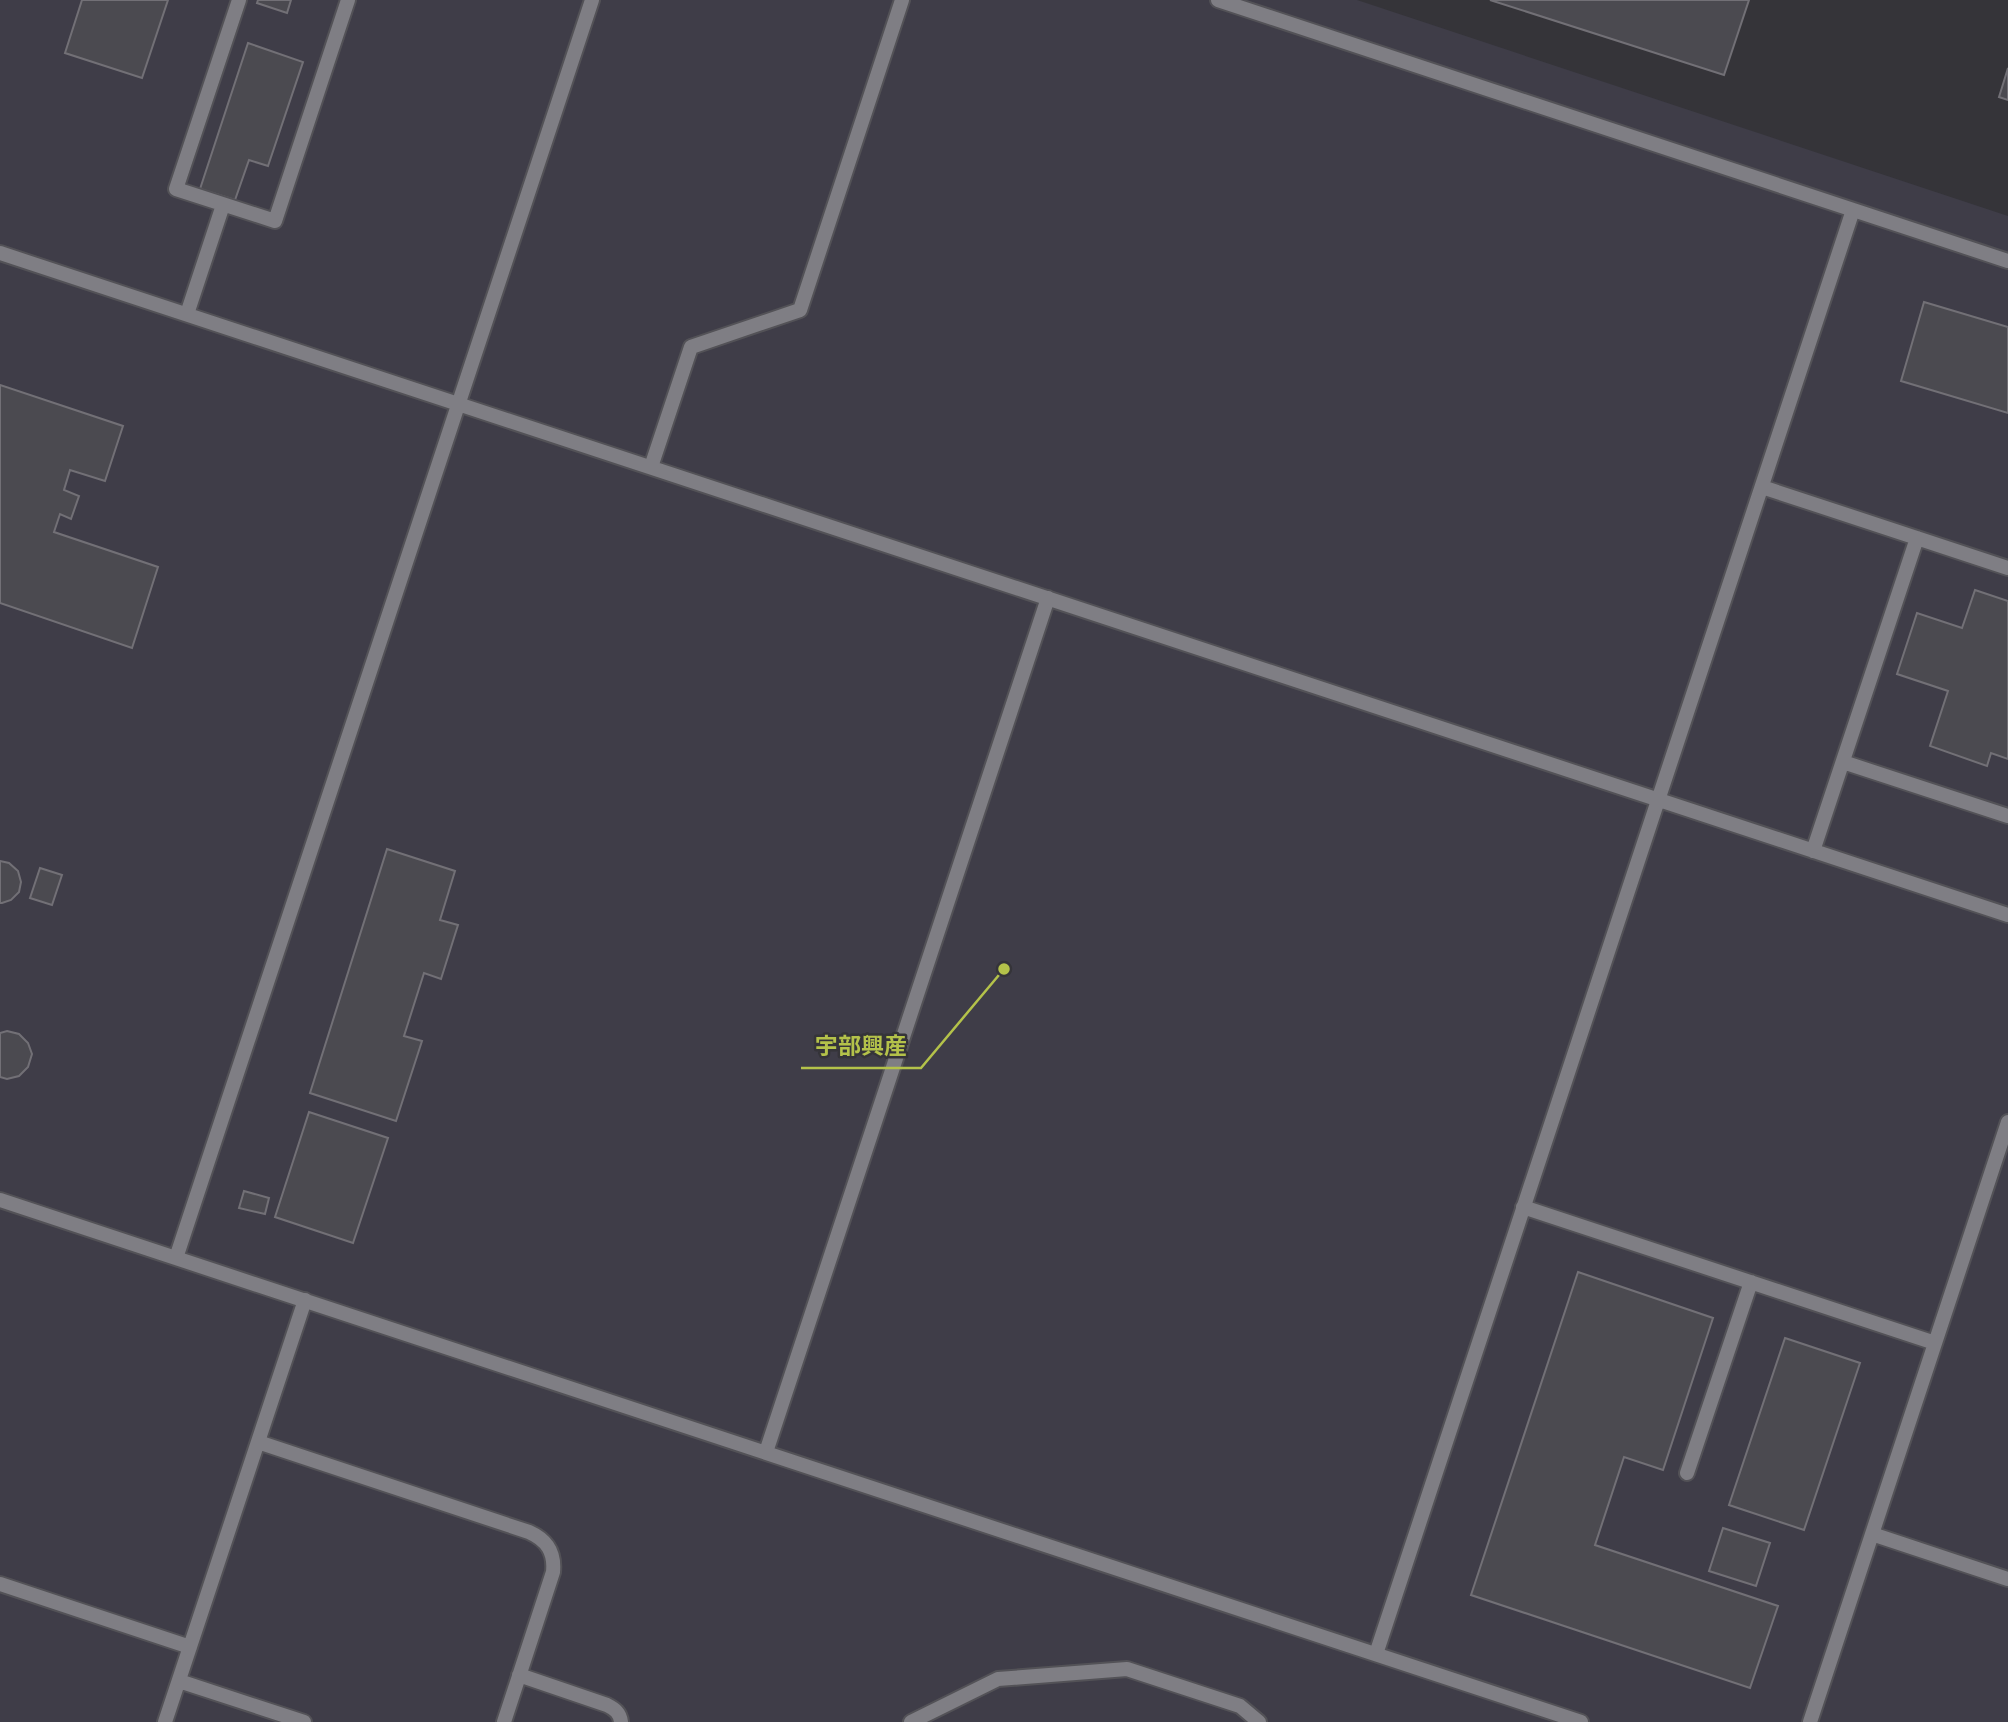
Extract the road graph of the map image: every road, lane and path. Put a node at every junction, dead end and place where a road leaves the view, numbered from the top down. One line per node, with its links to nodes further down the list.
1 (239, 0): 6 (lane)
2 (348, 0): 6 (lane)
3 (592, 0): 11 (lane)
4 (902, 0): 12 (lane)
5 (1218, 0): 7 (lane)
6 (223, 205): 10 (lane)
7 (1853, 210): 9 (lane); 13 (lane)
8 (0, 253): 10 (lane)
9 (2008, 261)
10 (187, 314): 11 (lane)
11 (458, 404): 12 (lane); 25 (lane)
12 (651, 467): 16 (lane)
13 (1762, 487): 14 (lane); 18 (lane)
14 (1917, 538): 15 (lane); 17 (lane)
15 (2008, 568)
16 (1048, 598): 18 (lane); 30 (lane)
17 (1843, 762): 19 (lane); 20 (lane)
18 (1658, 800): 20 (lane); 24 (lane)
19 (2008, 816)
20 (1813, 851): 21 (lane)
21 (2008, 915)
22 (2008, 1122): 28 (lane)
23 (0, 1200): 25 (lane)
24 (1524, 1207): 26 (lane); 36 (lane)
25 (176, 1258): 27 (lane)
26 (1751, 1282): 28 (lane); 31 (lane)
27 (305, 1300): 29 (lane); 30 (lane)
28 (1935, 1343): 32 (lane)
29 (258, 1442): 35 (lane); 37 (lane)
30 (766, 1452): 36 (lane)
31 (1687, 1473)
32 (1872, 1534): 33 (lane); 46 (lane)
33 (2008, 1579)
34 (0, 1584): 35 (lane)
35 (190, 1647): 38 (lane)
36 (1376, 1654): 45 (lane)
37 (519, 1675): 41 (lane); 42 (lane)
38 (179, 1681): 39 (lane); 40 (lane)
39 (165, 1722)
40 (304, 1722)
41 (504, 1722)
42 (621, 1722)
43 (911, 1722): 44 (lane)
44 (1259, 1722)
45 (1581, 1722)
46 (1810, 1722)

